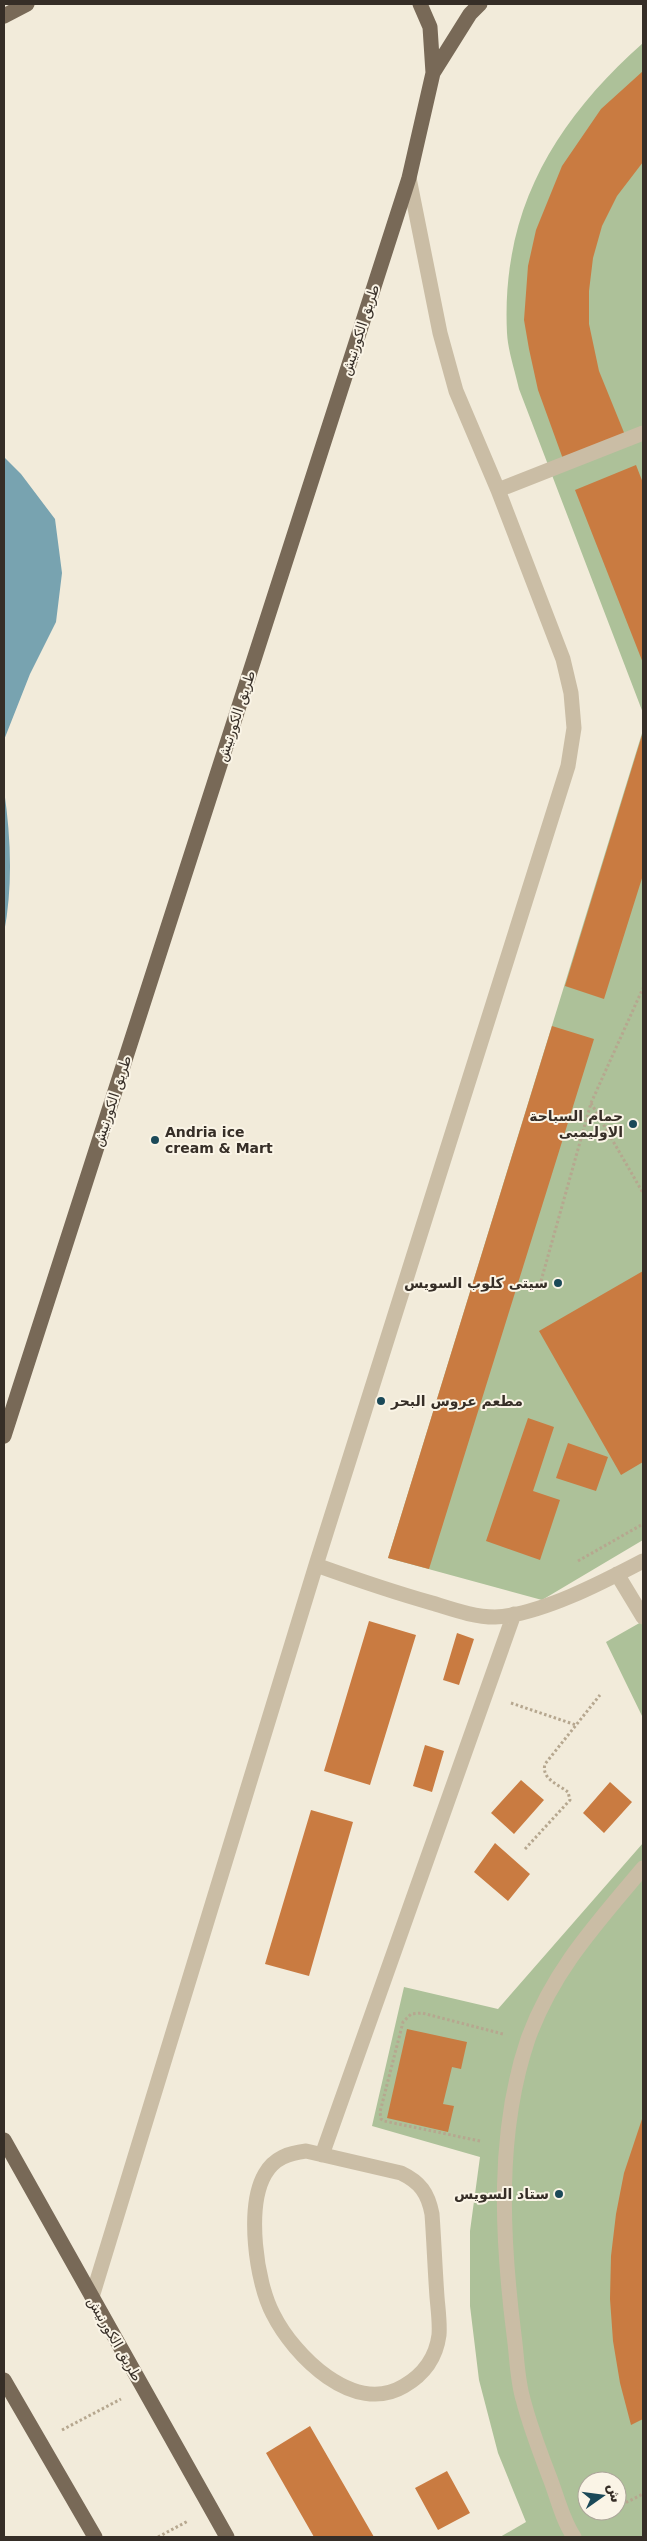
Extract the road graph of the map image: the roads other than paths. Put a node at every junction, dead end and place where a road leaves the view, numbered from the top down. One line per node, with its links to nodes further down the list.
1 (27, 4): 4 (main road)
2 (420, 4): 5 (main road)
3 (480, 4): 5 (main road, طريق الكورنيش)
4 (4, 16)
5 (433, 73): 6 (main road, طريق الكورنيش)
6 (409, 178): 8 (street); 9 (main road, طريق الكورنيش)
7 (643, 433): 8 (street)
8 (498, 490): 11 (street)
9 (4, 1436)
10 (643, 1561): 12 (street)
11 (316, 1565): 13 (street); 18 (street)
12 (617, 1574): 13 (street); 14 (street)
13 (514, 1614): 17 (street)
14 (643, 1618)
15 (643, 1868): 20 (street)
16 (4, 2140): 18 (main road, طريق الكورنيش)
17 (322, 2155): 17 (street)
18 (92, 2297): 22 (main road, طريق الكورنيش)
19 (4, 2380): 21 (main road)
20 (567, 2535)
21 (95, 2537)
22 (227, 2537)

